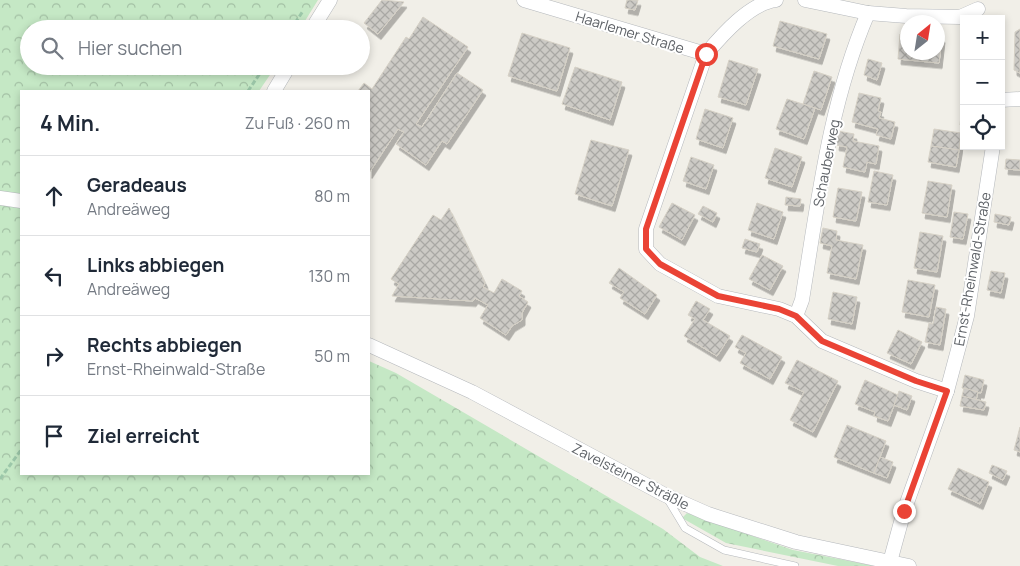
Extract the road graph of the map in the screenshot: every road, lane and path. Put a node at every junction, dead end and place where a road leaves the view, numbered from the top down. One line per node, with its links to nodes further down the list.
1 (330, 0): 10 (street)
2 (524, 0): 5 (street, Haarlemer Straße)
3 (772, 0): 11 (street)
4 (805, 0): 8 (street)
5 (552, 4): 11 (street, Haarlemer Straße)
6 (306, 7): 9 (path)
7 (979, 9): 8 (street)
8 (868, 13): 21 (street, Schauberweg)
9 (297, 20)
10 (318, 20)
11 (706, 54): 21 (street)
12 (260, 75): 14 (path)
13 (284, 75): 15 (street)
14 (249, 90)
15 (275, 90)
16 (1020, 99): 17 (street)
17 (1005, 100)
18 (991, 150): 23 (street, Ernst-Rheinwald-Straße)
19 (0, 198): 20 (street)
20 (20, 201)
21 (796, 316): 23 (street)
22 (370, 345): 26 (street, Zavelsteiner Sträßle)
23 (947, 391): 27 (street, Ernst-Rheinwald-Straße)
24 (20, 451): 25 (path)
25 (0, 479)
26 (665, 495): 27 (street, Zavelsteiner Sträßle); 28 (lane)
27 (889, 564): 29 (street, Zavelsteiner Sträßle)
28 (795, 566)
29 (909, 566)

